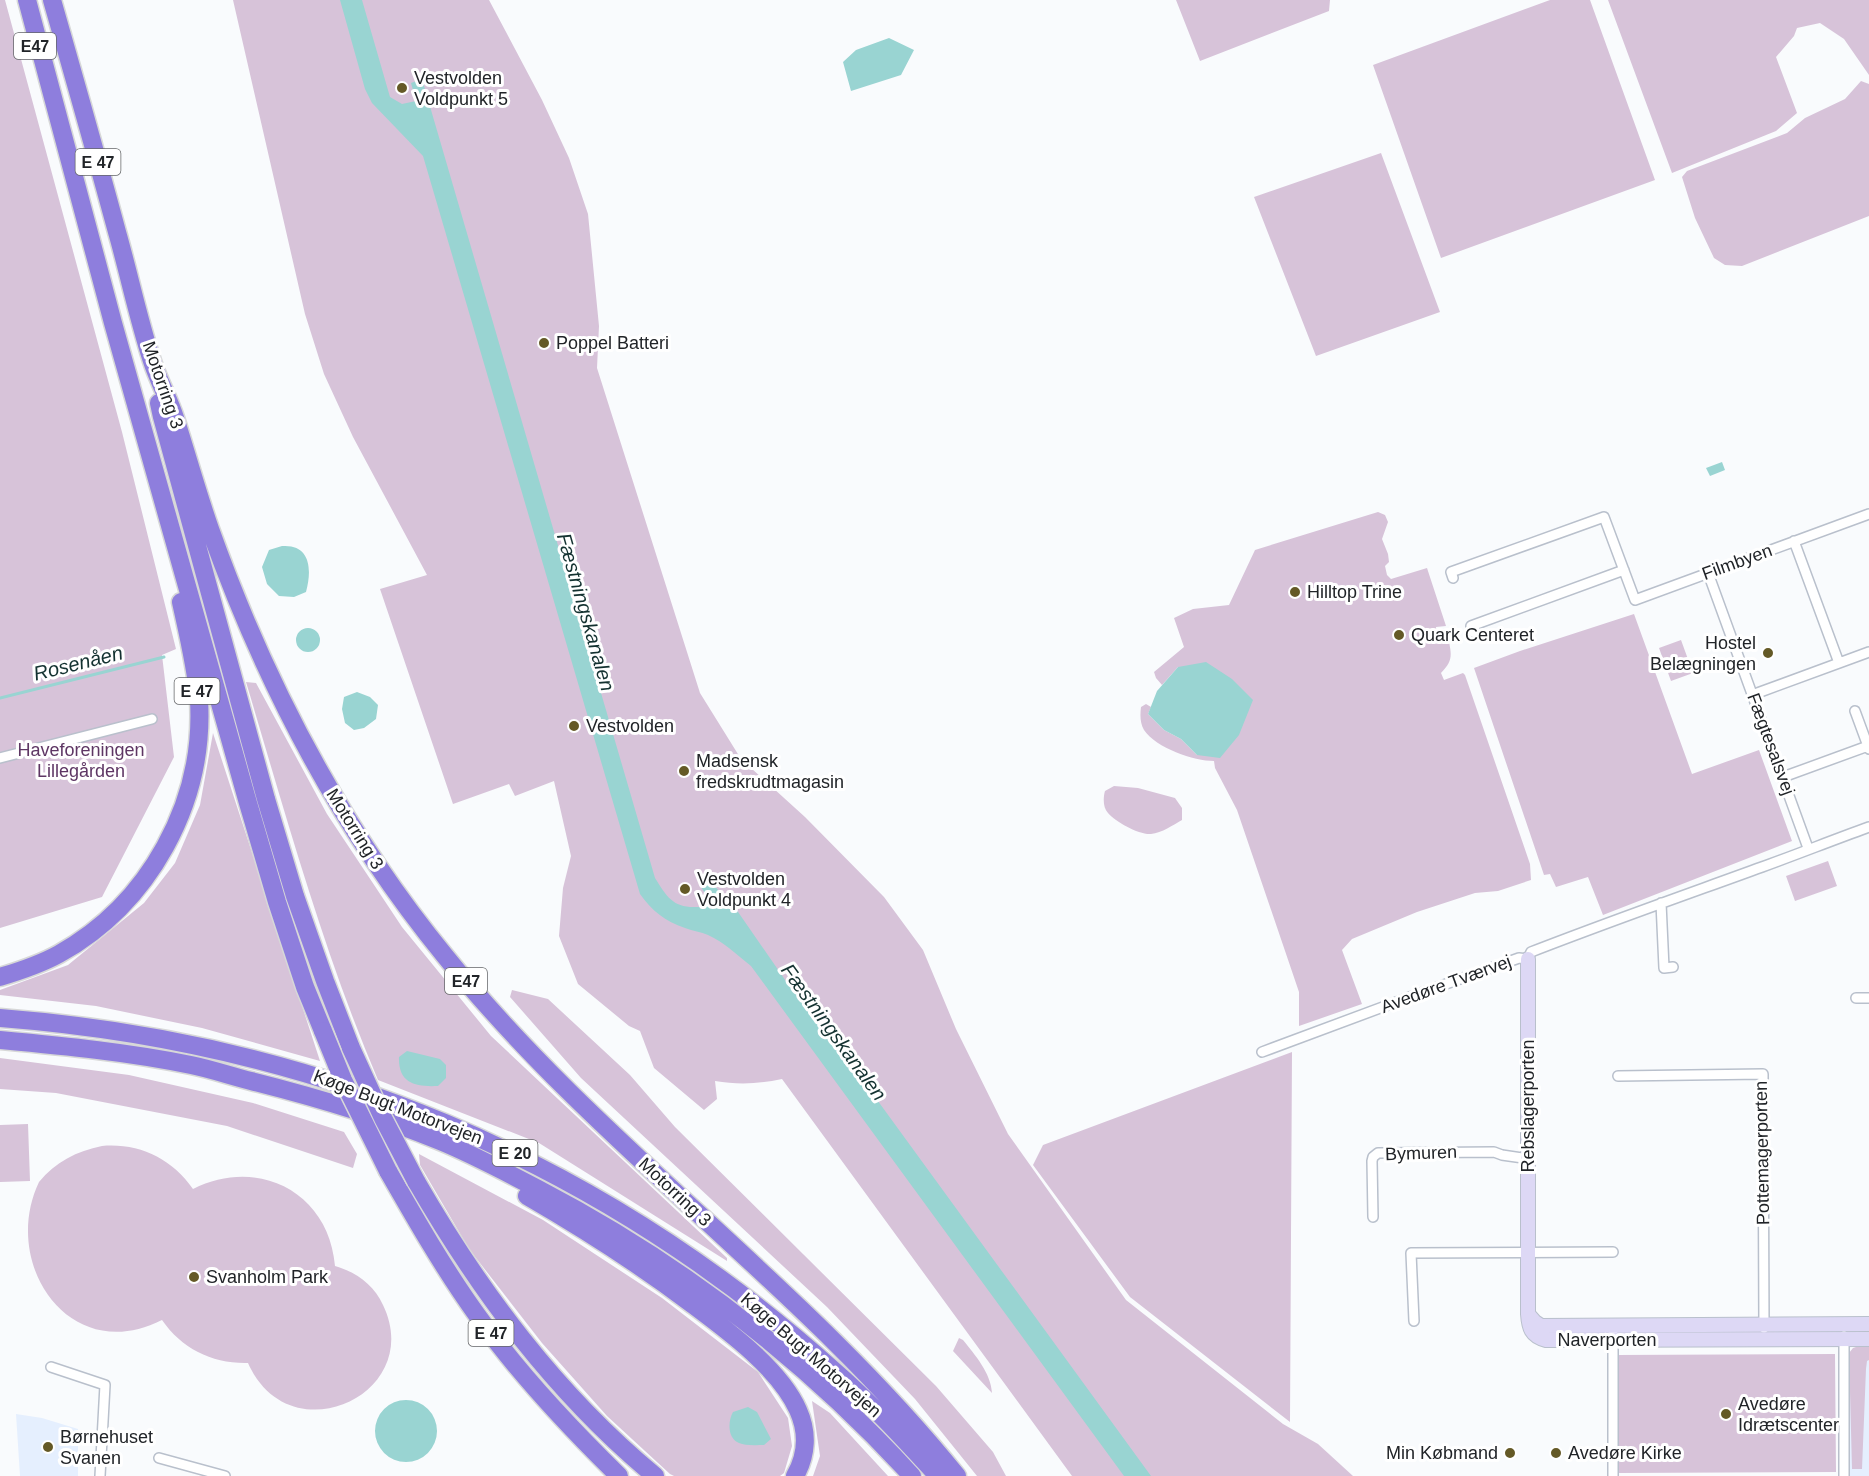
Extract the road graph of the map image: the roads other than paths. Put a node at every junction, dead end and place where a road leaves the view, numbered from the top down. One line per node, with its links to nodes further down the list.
1 (18, 0): 4 (highway, E47)
2 (27, 0): 4 (highway, Motorring 3 / E 47)
3 (52, 0): 6 (highway, Motorring 3 / E 47)
4 (52, 92): 5 (highway, Motorring 3 / E 47)
5 (113, 323): 26 (highway, E 47); 51 (highway, Motorring 3 / E 47, bridge)
6 (153, 363): 52 (highway, E 47, bridge); 56 (highway, Motorring 3 / E47)
7 (1869, 514): 8 (street, Filmbyen)
8 (1794, 542): 10 (street, Filmbyen); 14 (street)
9 (1624, 570): 10 (street, Filmbyen); 11 (street, Filmbyen); 12 (street)
10 (1708, 573): 15 (street, Fægtesalsvej)
11 (1453, 578)
12 (1473, 632)
13 (1869, 652): 14 (street)
14 (1839, 663): 15 (street)
15 (1752, 695): 20 (street, Fægtesalsvej)
16 (1855, 711): 18 (street)
17 (152, 719): 19 (street)
18 (1869, 748): 20 (street)
19 (0, 758)
20 (1782, 777): 22 (street, Fægtesalsvej)
21 (1869, 827): 22 (street, Avedøre Tværvej)
22 (1808, 848): 23 (street, Avedøre Tværvej)
23 (1661, 903): 24 (street, Avedøre Tværvej); 25 (street)
24 (1528, 959): 31 (street, Avedøre Tværvej); 34 (street, Rebslagerporten)
25 (1673, 967)
26 (0, 977)
27 (1856, 998): 28 (street)
28 (1869, 998)
29 (0, 1018): 55 (highway, Køge Bugt Motorvejen / E 20)
30 (0, 1040): 33 (highway, Køge Bugt Motorvejen / E 20)
31 (1262, 1052)
32 (1618, 1076): 42 (street, Pottemagerporten)
33 (412, 1131): 53 (highway); 54 (highway, Køge Bugt Motorvejen / E 20)
34 (1529, 1159): 35 (street, Bymuren); 37 (street, Rebslagerporten)
35 (1373, 1217)
36 (1612, 1252): 37 (street)
37 (1528, 1254): 38 (street, Rebslagerporten); 39 (street)
38 (1528, 1314): 41 (street, Naverporten); 45 (street, Naverporten)
39 (1414, 1321)
40 (1869, 1324): 43 (street, Naverporten)
41 (1613, 1325): 42 (street, Naverporten); 45 (street)
42 (1764, 1332): 43 (street, Naverporten); 45 (street, Naverporten)
43 (1844, 1332): 44 (street, Naverporten); 58 (street)
44 (1869, 1339)
45 (1613, 1340): 57 (street)
46 (51, 1367): 49 (street)
47 (159, 1458): 48 (street)
48 (199, 1473): 50 (street)
49 (100, 1476)
50 (225, 1476)
51 (619, 1476)
52 (655, 1476)
53 (795, 1476)
54 (912, 1476)
55 (938, 1476)
56 (957, 1476)
57 (1613, 1476)
58 (1844, 1476)

